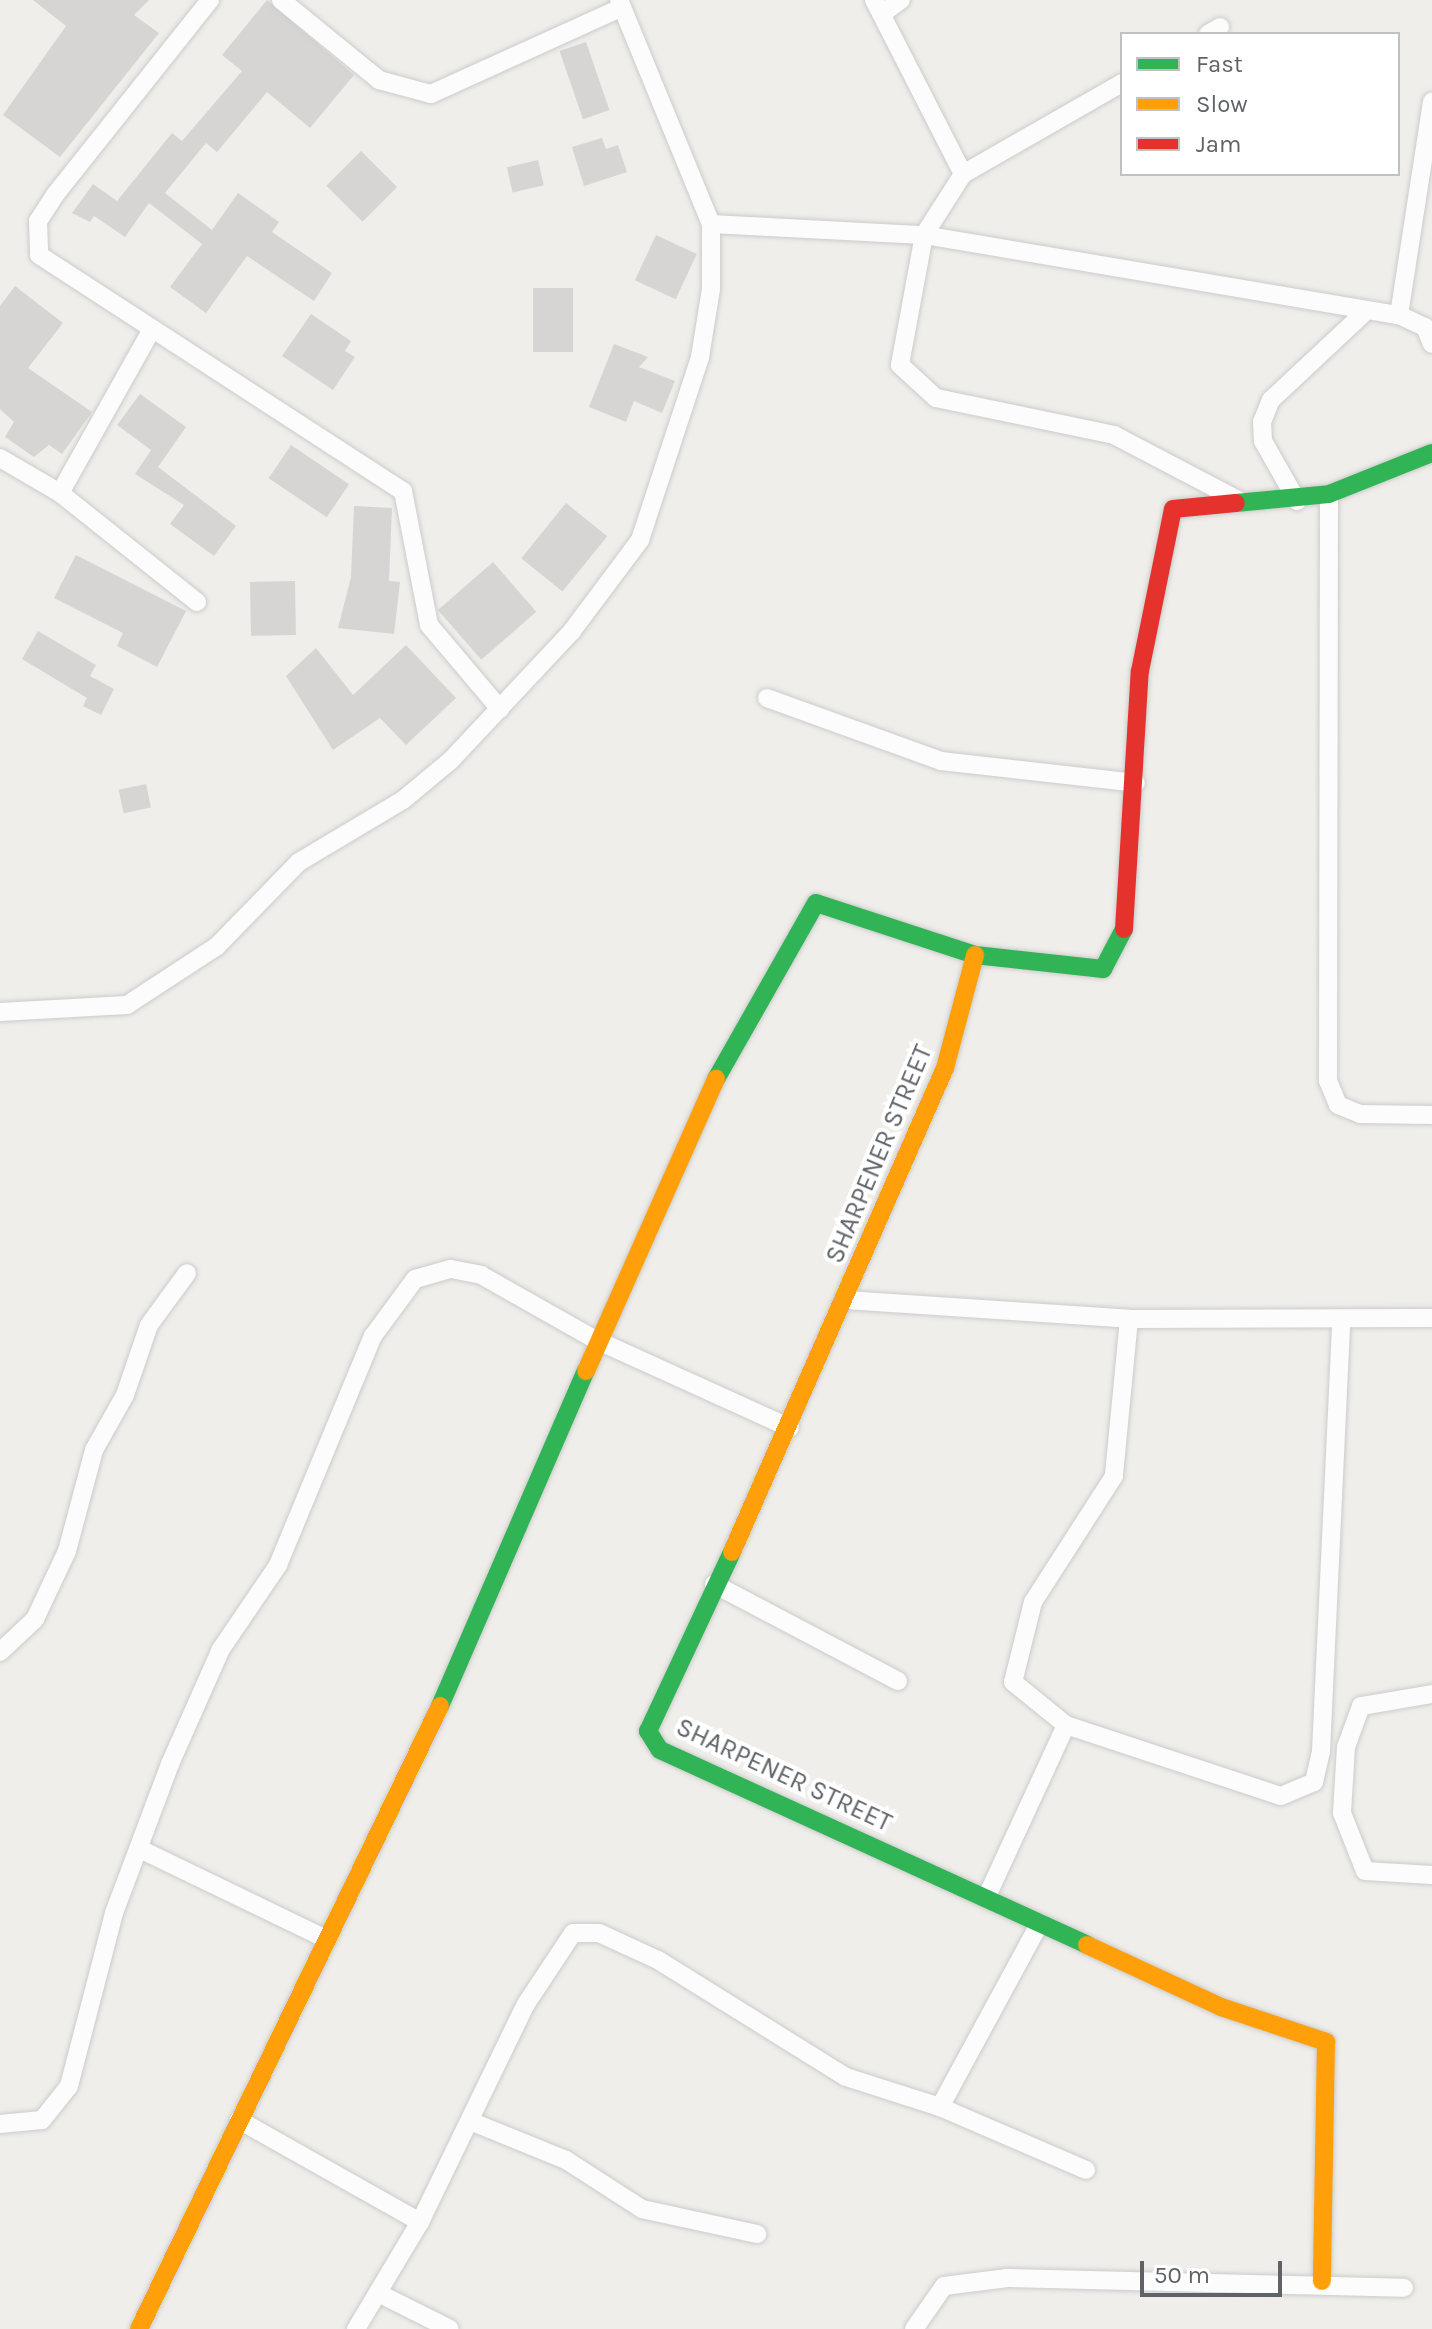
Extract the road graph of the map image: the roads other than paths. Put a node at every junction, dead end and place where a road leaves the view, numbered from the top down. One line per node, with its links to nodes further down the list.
1 (210, 0): 13 (street)
2 (281, 0): 4 (street)
3 (901, 0): 5 (street)
4 (620, 4): 9 (street)
5 (878, 6): 8 (street)
6 (1120, 84): 8 (street)
7 (1432, 102): 12 (street)
8 (963, 174): 10 (street)
9 (711, 224): 10 (street); 23 (street)
10 (924, 235): 11 (street); 19 (street)
11 (1363, 314): 12 (street); 20 (street)
12 (1399, 315): 14 (street)
13 (151, 331): 17 (street); 23 (street)
14 (1430, 334)
15 (1432, 453): 18 (street)
16 (0, 458): 17 (street)
17 (60, 493): 21 (street)
18 (1329, 494): 20 (street); 27 (street)
19 (1238, 500): 20 (street); 24 (street)
20 (1297, 501)
21 (197, 602)
22 (767, 698): 24 (street)
23 (500, 709): 26 (street)
24 (1136, 783): 25 (street)
25 (975, 955): 29 (street, SHARPENER STREET); 33 (street)
26 (0, 1012)
27 (1432, 1115)
28 (187, 1273): 36 (street)
29 (846, 1300): 31 (street); 34 (street, SHARPENER STREET)
30 (1432, 1318): 32 (street)
31 (1129, 1319): 32 (street); 39 (street)
32 (1341, 1321): 39 (street)
33 (594, 1339): 34 (street); 40 (street); 44 (street)
34 (790, 1428): 35 (street, SHARPENER STREET)
35 (714, 1584): 37 (street); 42 (street, SHARPENER STREET)
36 (0, 1652)
37 (898, 1681)
38 (1432, 1694): 41 (street)
39 (1066, 1725): 42 (street)
40 (140, 1849): 44 (street); 48 (street)
41 (1432, 1875)
42 (987, 1896): 43 (street, SHARPENER STREET)
43 (1040, 1923): 45 (street); 52 (street, SHARPENER STREET)
44 (326, 1939): 46 (street)
45 (940, 2107): 47 (street); 49 (street)
46 (239, 2120): 50 (street); 55 (street)
47 (470, 2121): 50 (street); 51 (street)
48 (0, 2124)
49 (1086, 2170)
50 (420, 2222): 54 (street)
51 (757, 2234)
52 (1322, 2281): 53 (street); 58 (street)
53 (1404, 2288)
54 (378, 2293): 56 (street); 57 (street)
55 (139, 2329)
56 (356, 2329)
57 (450, 2329)
58 (914, 2329)

